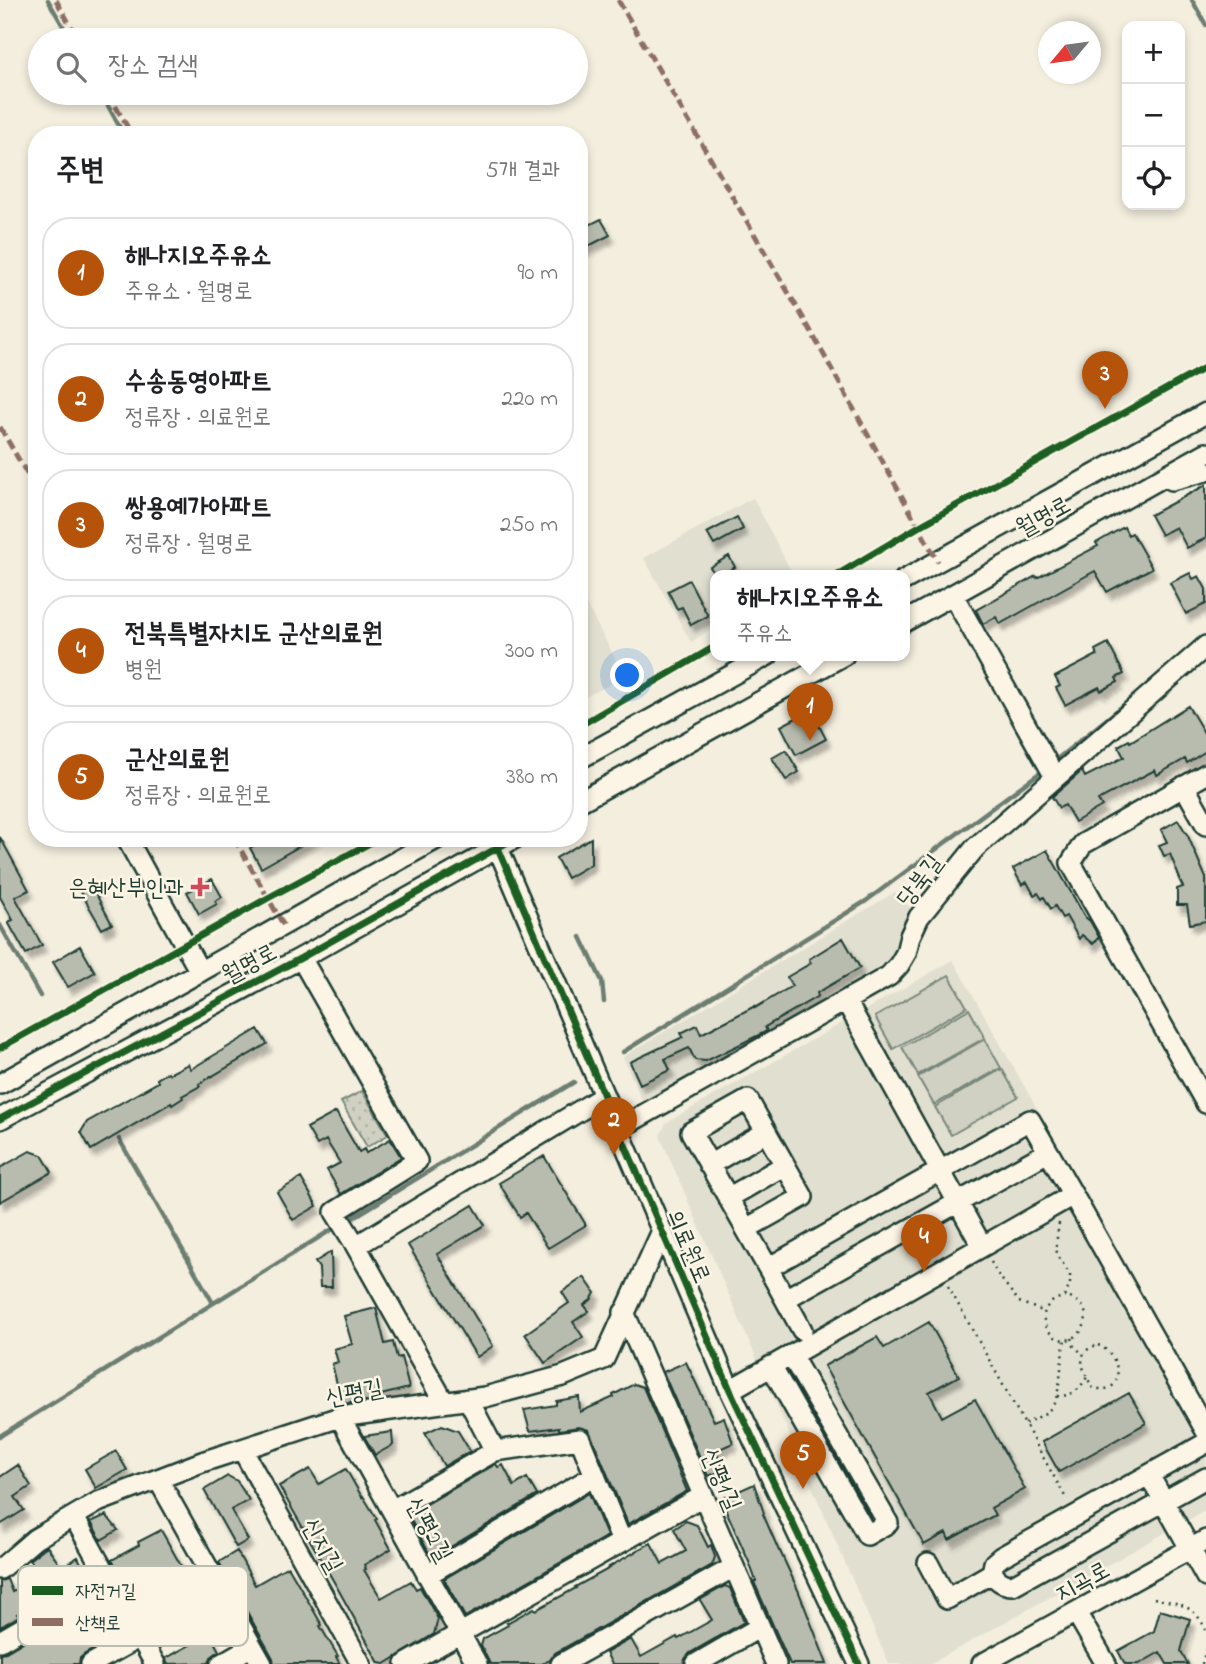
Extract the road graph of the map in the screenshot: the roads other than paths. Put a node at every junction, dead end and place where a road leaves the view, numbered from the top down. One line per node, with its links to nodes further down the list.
1 (1206, 412): 5 (street, 월명로)
2 (1206, 453): 4 (street, 월명로)
3 (1206, 471): 4 (street)
4 (1137, 491): 6 (street, 월명로)
5 (910, 577)
6 (953, 595): 7 (street, 월명로); 13 (street)
7 (910, 619)
8 (1206, 646): 13 (street, 당북길)
9 (757, 661): 11 (street)
10 (833, 661): 15 (street)
11 (588, 754)
12 (1206, 774): 14 (street)
13 (1055, 777): 24 (street, 당북길)
14 (1184, 786): 16 (street); 28 (street)
15 (588, 797)
16 (1206, 825)
17 (131, 847): 23 (street)
18 (422, 847): 23 (street, 월명로)
19 (492, 847): 21 (street, 월명로)
20 (504, 847): 27 (street, 의료원로)
21 (300, 957): 29 (street, 월명로); 41 (street)
22 (921, 957): 24 (street)
23 (200, 972): 26 (street, 월명로)
24 (889, 976): 25 (street, 당북길)
25 (846, 1001): 30 (street, 당북길); 35 (street)
26 (0, 1084)
27 (604, 1096): 30 (street, 의료원로); 41 (street)
28 (1206, 1103)
29 (0, 1118)
30 (618, 1129): 40 (street, 의료원로)
31 (766, 1132): 33 (street); 33 (street); 34 (street)
32 (1048, 1152): 35 (street); 37 (street); 38 (street)
33 (709, 1165): 36 (street)
34 (785, 1165): 36 (street); 39 (street)
35 (940, 1171): 38 (street); 43 (street)
36 (728, 1198): 39 (street)
37 (1067, 1199): 42 (street); 53 (street)
38 (958, 1203): 42 (street); 44 (street)
39 (746, 1229): 43 (street)
40 (662, 1231): 45 (street, 신평길); 49 (street, 의료원로)
41 (356, 1246): 51 (street)
42 (982, 1246): 47 (street)
43 (768, 1268): 44 (street)
44 (785, 1300): 46 (street)
45 (624, 1312): 50 (street, 신평길); 62 (street, 신평1길)
46 (802, 1329)
47 (791, 1355): 48 (street); 57 (street)
48 (771, 1366): 49 (street); 61 (street)
49 (730, 1390): 95 (street, 의료원로)
50 (468, 1399): 51 (street, 신평길); 55 (street)
51 (444, 1402): 52 (street, 신평길)
52 (340, 1417): 54 (street, 신평길); 64 (street, 신평2길)
53 (1204, 1444): 58 (street)
54 (242, 1449): 60 (street, 신평길); 89 (street, 신지길)
55 (495, 1451): 56 (street); 64 (street)
56 (595, 1475): 66 (street); 74 (street)
57 (860, 1475): 61 (street); 61 (street)
58 (1149, 1475): 63 (street); 73 (street)
59 (1206, 1478): 63 (street)
60 (158, 1479): 65 (street, 신평길); 70 (street)
61 (839, 1487)
62 (703, 1496): 66 (street); 71 (street, 신평1길)
63 (1163, 1502): 67 (street); 73 (street)
64 (392, 1510): 74 (street, 신평2길)
65 (74, 1517): 69 (street); 72 (street, 신평길)
66 (622, 1542): 79 (street)
67 (1198, 1544): 75 (street); 76 (street, 지곡로)
68 (928, 1563): 73 (street)
69 (101, 1566)
70 (207, 1566)
71 (734, 1567): 77 (street, 신평1길); 92 (street)
72 (0, 1569)
73 (992, 1573)
74 (427, 1575): 79 (street, 신평2길)
75 (1206, 1577)
76 (1076, 1612): 96 (street, 지곡로); 97 (street)
77 (760, 1627): 93 (street); 94 (street, 신평1길)
78 (18, 1630): 81 (street)
79 (460, 1633): 90 (street); 91 (street, 신평2길)
80 (248, 1639): 84 (street)
81 (0, 1641)
82 (124, 1646): 85 (street)
83 (145, 1646): 86 (street)
84 (252, 1646): 87 (street); 88 (street)
85 (91, 1664)
86 (155, 1664)
87 (221, 1664)
88 (262, 1664)
89 (361, 1664)
90 (406, 1664)
91 (477, 1664)
92 (561, 1664)
93 (696, 1664)
94 (776, 1664)
95 (859, 1664)
96 (982, 1664)
97 (1106, 1664)

